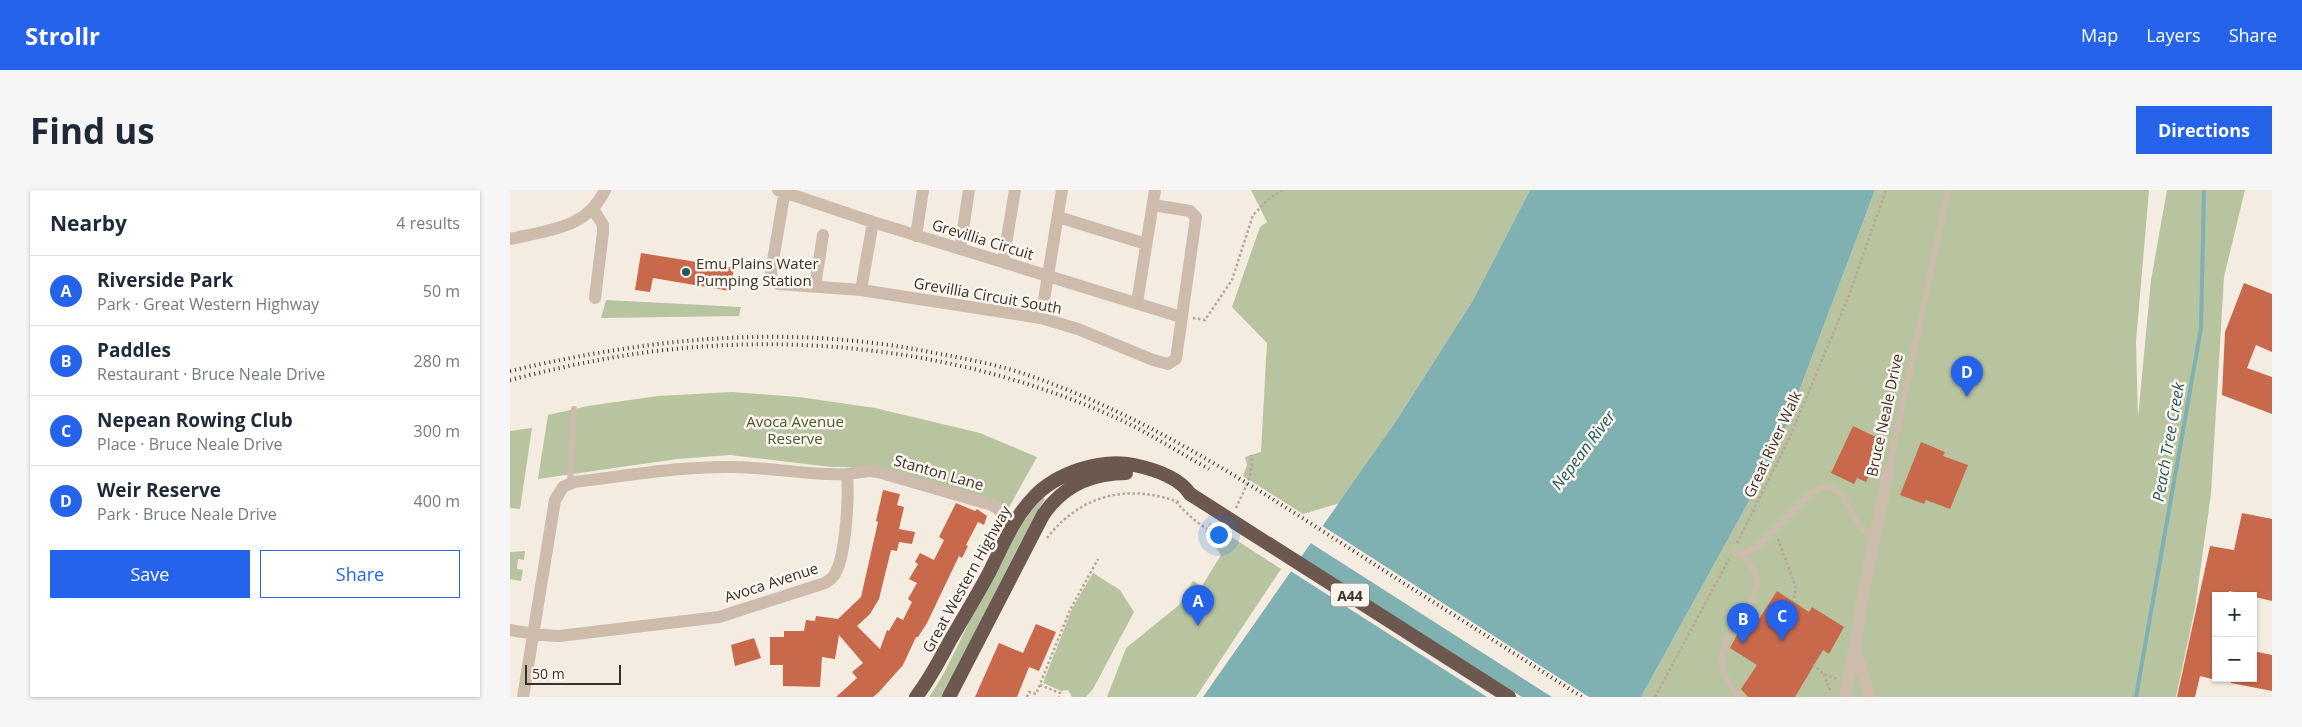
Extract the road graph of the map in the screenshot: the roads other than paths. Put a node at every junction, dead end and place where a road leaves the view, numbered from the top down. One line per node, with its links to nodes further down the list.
1 (605, 190): 10 (street)
2 (923, 190): 14 (street)
3 (970, 190): 17 (street)
4 (1015, 190): 18 (street)
5 (1062, 190): 11 (street)
6 (1155, 190): 9 (street)
7 (1948, 190): 27 (lane, Bruce Neale Drive)
8 (782, 191): 12 (street, Grevillia Circuit); 20 (street, Grevillia Circuit South)
9 (1152, 205): 16 (street); 24 (street)
10 (593, 209): 15 (street); 22 (street)
11 (1058, 217): 16 (street); 19 (street)
12 (873, 222): 14 (street, Grevillia Circuit); 21 (street)
13 (824, 235): 20 (street)
14 (916, 236): 17 (street, Grevillia Circuit)
15 (510, 239)
16 (1146, 244): 23 (street)
17 (960, 249): 18 (street, Grevillia Circuit)
18 (1003, 262): 19 (street, Grevillia Circuit)
19 (1048, 276): 23 (street, Grevillia Circuit); 25 (street)
20 (815, 286): 21 (street, Grevillia Circuit South)
21 (861, 290): 25 (street, Grevillia Circuit South)
22 (595, 298)
23 (1137, 303): 24 (street, Grevillia Circuit)
24 (1181, 316): 25 (street, Grevillia Circuit South)
25 (1041, 318)
26 (574, 409): 29 (lane)
27 (1889, 469): 32 (street, Bruce Neale Drive)
28 (847, 474): 29 (street); 31 (street, Stanton Lane); 36 (street, Avoca Avenue)
29 (570, 483): 36 (street)
30 (1187, 499): 31 (highway, Great Western Highway / A44); 40 (highway, Great Western Highway / A44); 41 (highway, Great Western Highway / A44, bridge)
31 (1012, 526): 39 (highway, Great Western Highway / A44)
32 (1875, 534): 34 (lane); 37 (street, Bruce Neale Drive)
33 (1733, 551): 34 (lane)
34 (1741, 555): 42 (lane)
35 (510, 630): 36 (street, Avoca Avenue)
36 (532, 633): 38 (street)
37 (1854, 648): 43 (street, Bruce Neale Drive); 44 (street, Bruce Neale Drive)
38 (523, 697)
39 (916, 697)
40 (950, 697)
41 (1509, 697)
42 (1740, 697)
43 (1846, 697)
44 (1870, 697)

